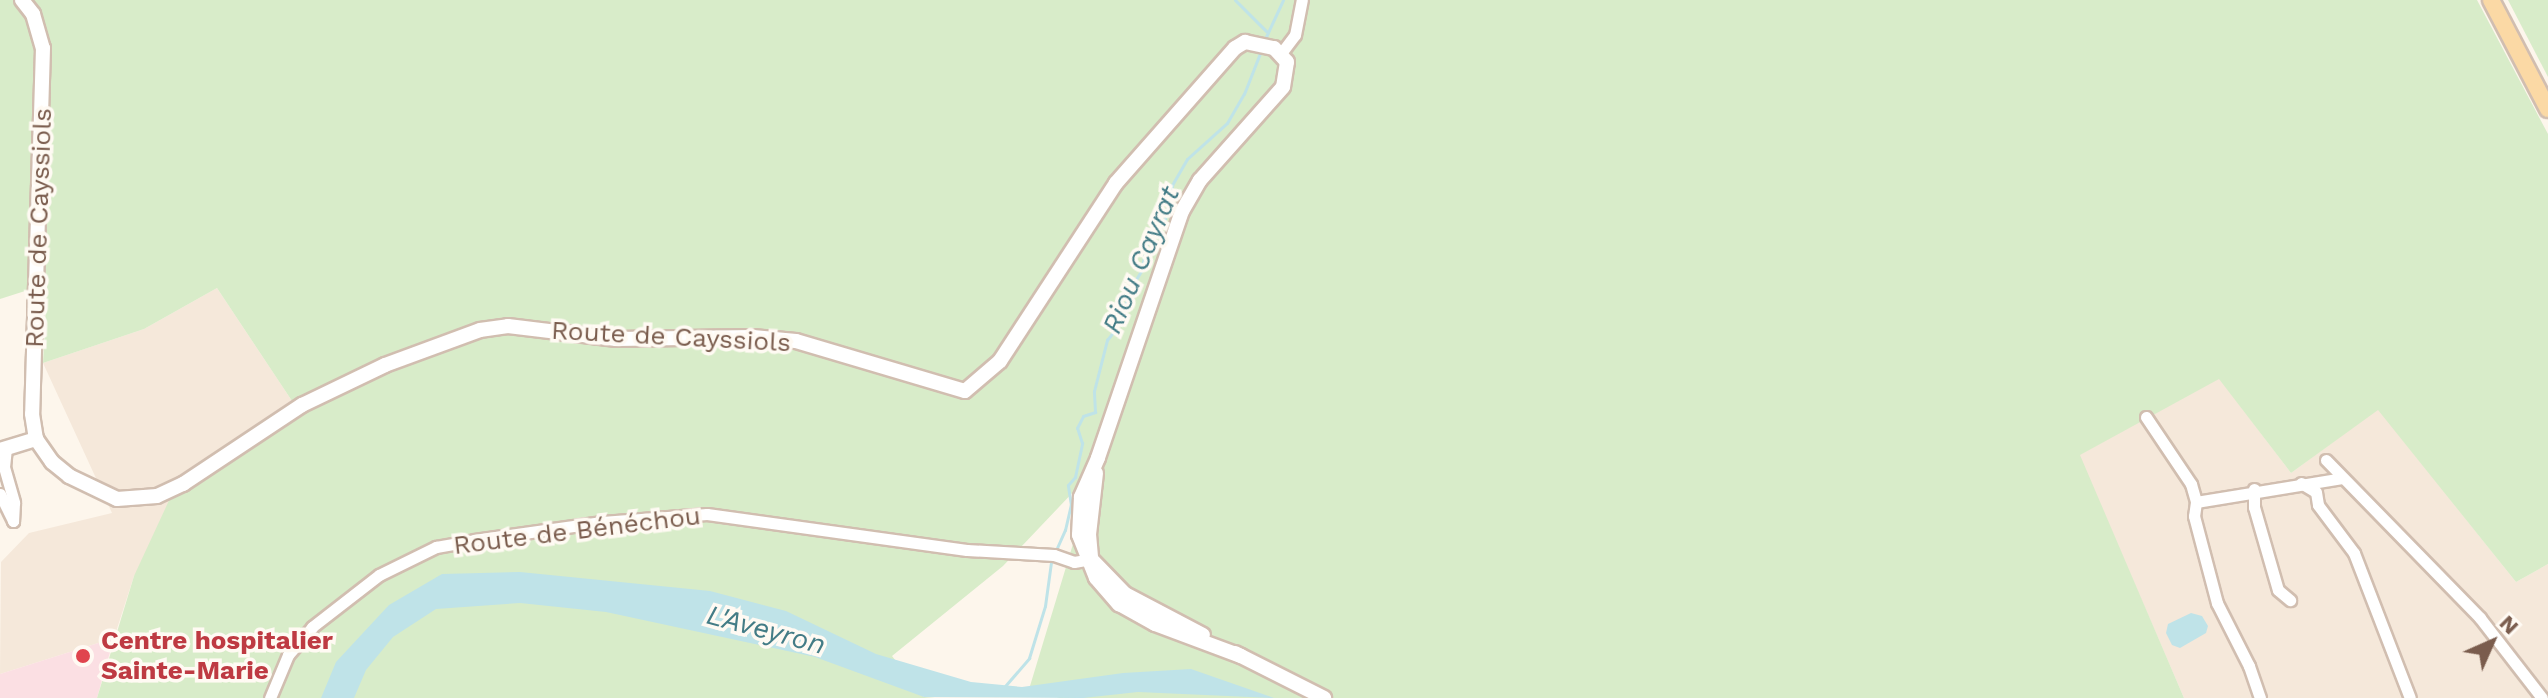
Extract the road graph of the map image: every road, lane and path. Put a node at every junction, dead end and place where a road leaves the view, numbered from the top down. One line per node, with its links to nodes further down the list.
1 (22, 0): 7 (street, Route de Cayssiols)
2 (1302, 0): 4 (street)
3 (2491, 0): 5 (main road)
4 (1278, 50): 7 (street, Route de Cayssiols); 15 (street)
5 (2548, 109)
6 (2146, 417): 14 (street)
7 (36, 439): 8 (street)
8 (3, 449): 13 (street)
9 (2326, 460): 10 (street)
10 (2342, 478): 11 (street); 21 (street)
11 (2301, 483): 12 (street); 20 (street)
12 (2254, 489): 14 (street); 16 (street)
13 (0, 494)
14 (2196, 502): 19 (street)
15 (1091, 559): 17 (street, Route de Bénéchou); 18 (street)
16 (2290, 600)
17 (270, 698)
18 (1324, 698)
19 (2260, 698)
20 (2410, 698)
21 (2542, 698)

